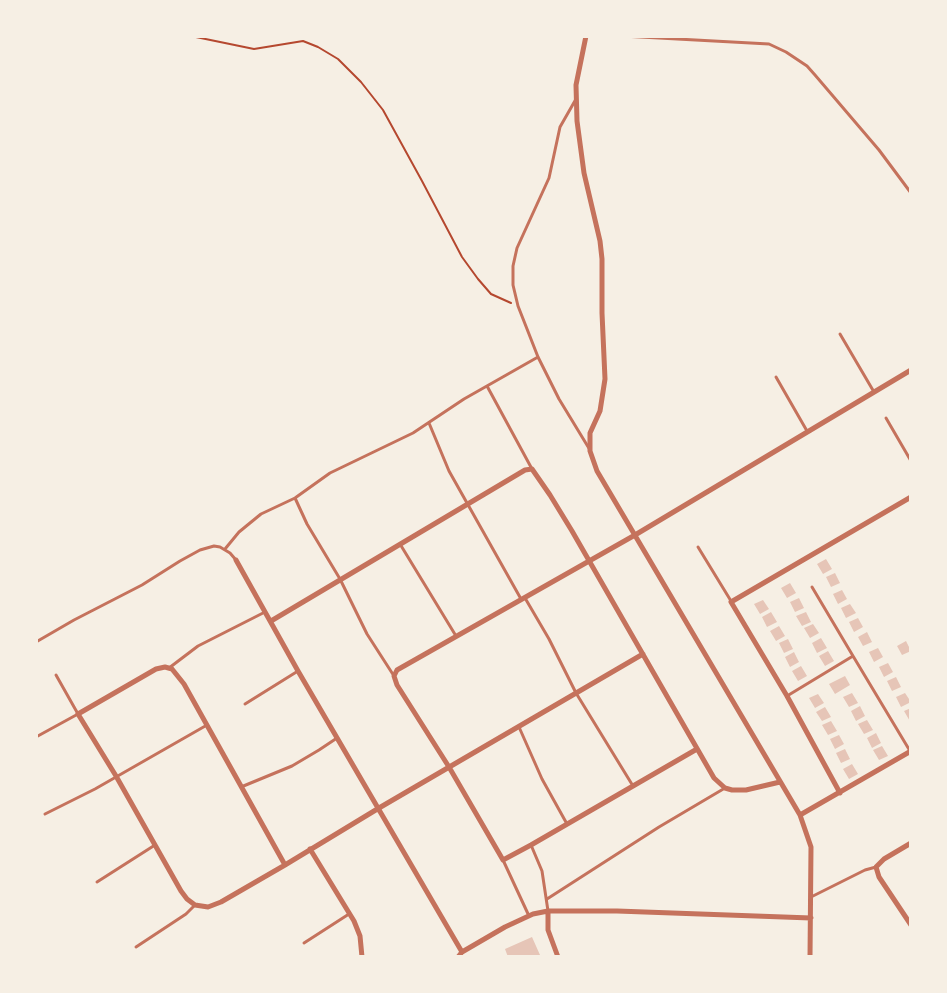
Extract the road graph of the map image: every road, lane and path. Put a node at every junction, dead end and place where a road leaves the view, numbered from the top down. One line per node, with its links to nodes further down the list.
1 (191, 36): 6 (path)
2 (586, 36): 4 (street)
3 (622, 36): 5 (lane)
4 (576, 99): 6 (lane); 16 (street)
5 (911, 193)
6 (518, 306): 8 (lane)
7 (840, 334): 12 (lane)
8 (538, 357): 11 (lane); 16 (lane)
9 (911, 370): 12 (street)
10 (776, 377): 15 (lane)
11 (487, 386): 14 (lane); 18 (lane)
12 (874, 392): 15 (street)
13 (886, 418): 17 (lane)
14 (429, 423): 20 (lane); 21 (lane)
15 (808, 432): 22 (street)
16 (590, 451): 22 (street)
17 (911, 460)
18 (532, 469): 21 (street); 27 (street)
19 (911, 497): 31 (street)
20 (295, 498): 25 (lane); 28 (lane)
21 (467, 504): 23 (street); 30 (lane)
22 (635, 535): 27 (street); 54 (street)
23 (400, 544): 28 (street); 34 (lane)
24 (698, 547): 31 (lane)
25 (225, 549): 26 (lane); 35 (lane)
26 (236, 560): 32 (street)
27 (589, 560): 30 (street); 36 (street)
28 (340, 579): 33 (street); 41 (lane)
29 (812, 587): 37 (lane)
30 (523, 598): 34 (street); 42 (lane)
31 (731, 602): 43 (street)
32 (266, 612): 33 (street); 38 (lane)
33 (271, 620): 39 (street)
34 (456, 636): 41 (street)
35 (36, 642)
36 (643, 654): 42 (street); 50 (street)
37 (853, 656): 43 (lane); 51 (lane)
38 (169, 668): 45 (street); 46 (street)
39 (298, 672): 44 (lane); 49 (street)
40 (56, 675): 45 (lane)
41 (394, 676): 52 (street)
42 (576, 693): 47 (street); 55 (lane)
43 (787, 696): 58 (street)
44 (245, 704)
45 (78, 714): 48 (lane); 53 (street)
46 (207, 725): 53 (lane); 56 (street)
47 (519, 726): 52 (street); 62 (lane)
48 (36, 737)
49 (337, 738): 56 (lane); 59 (street)
50 (697, 749): 55 (street); 57 (street)
51 (911, 751): 58 (street)
52 (449, 767): 59 (street); 67 (street)
53 (116, 776): 60 (lane); 64 (street)
54 (780, 782): 57 (street); 61 (street)
55 (633, 786): 62 (street)
56 (241, 787): 68 (street)
57 (725, 788): 72 (lane)
58 (840, 793): 61 (street)
59 (379, 808): 66 (street); 81 (street)
60 (45, 814)
61 (800, 815): 71 (street)
62 (567, 824): 65 (street)
63 (911, 844): 69 (street)
64 (155, 845): 70 (lane); 73 (street)
65 (531, 845): 67 (street); 72 (lane)
66 (310, 849): 68 (street); 75 (street)
67 (503, 860): 76 (lane)
68 (285, 865): 73 (street)
69 (876, 867): 71 (lane); 78 (street)
70 (97, 882)
71 (811, 897): 77 (street)
72 (546, 899): 74 (lane)
73 (195, 905): 80 (lane)
74 (548, 911): 76 (street); 77 (street); 83 (street)
75 (350, 913): 79 (lane); 82 (street)
76 (529, 916): 81 (street)
77 (811, 918): 84 (street)
78 (911, 925)
79 (304, 943)
80 (136, 947)
81 (460, 954)
82 (362, 957)
83 (558, 957)
84 (810, 957)

